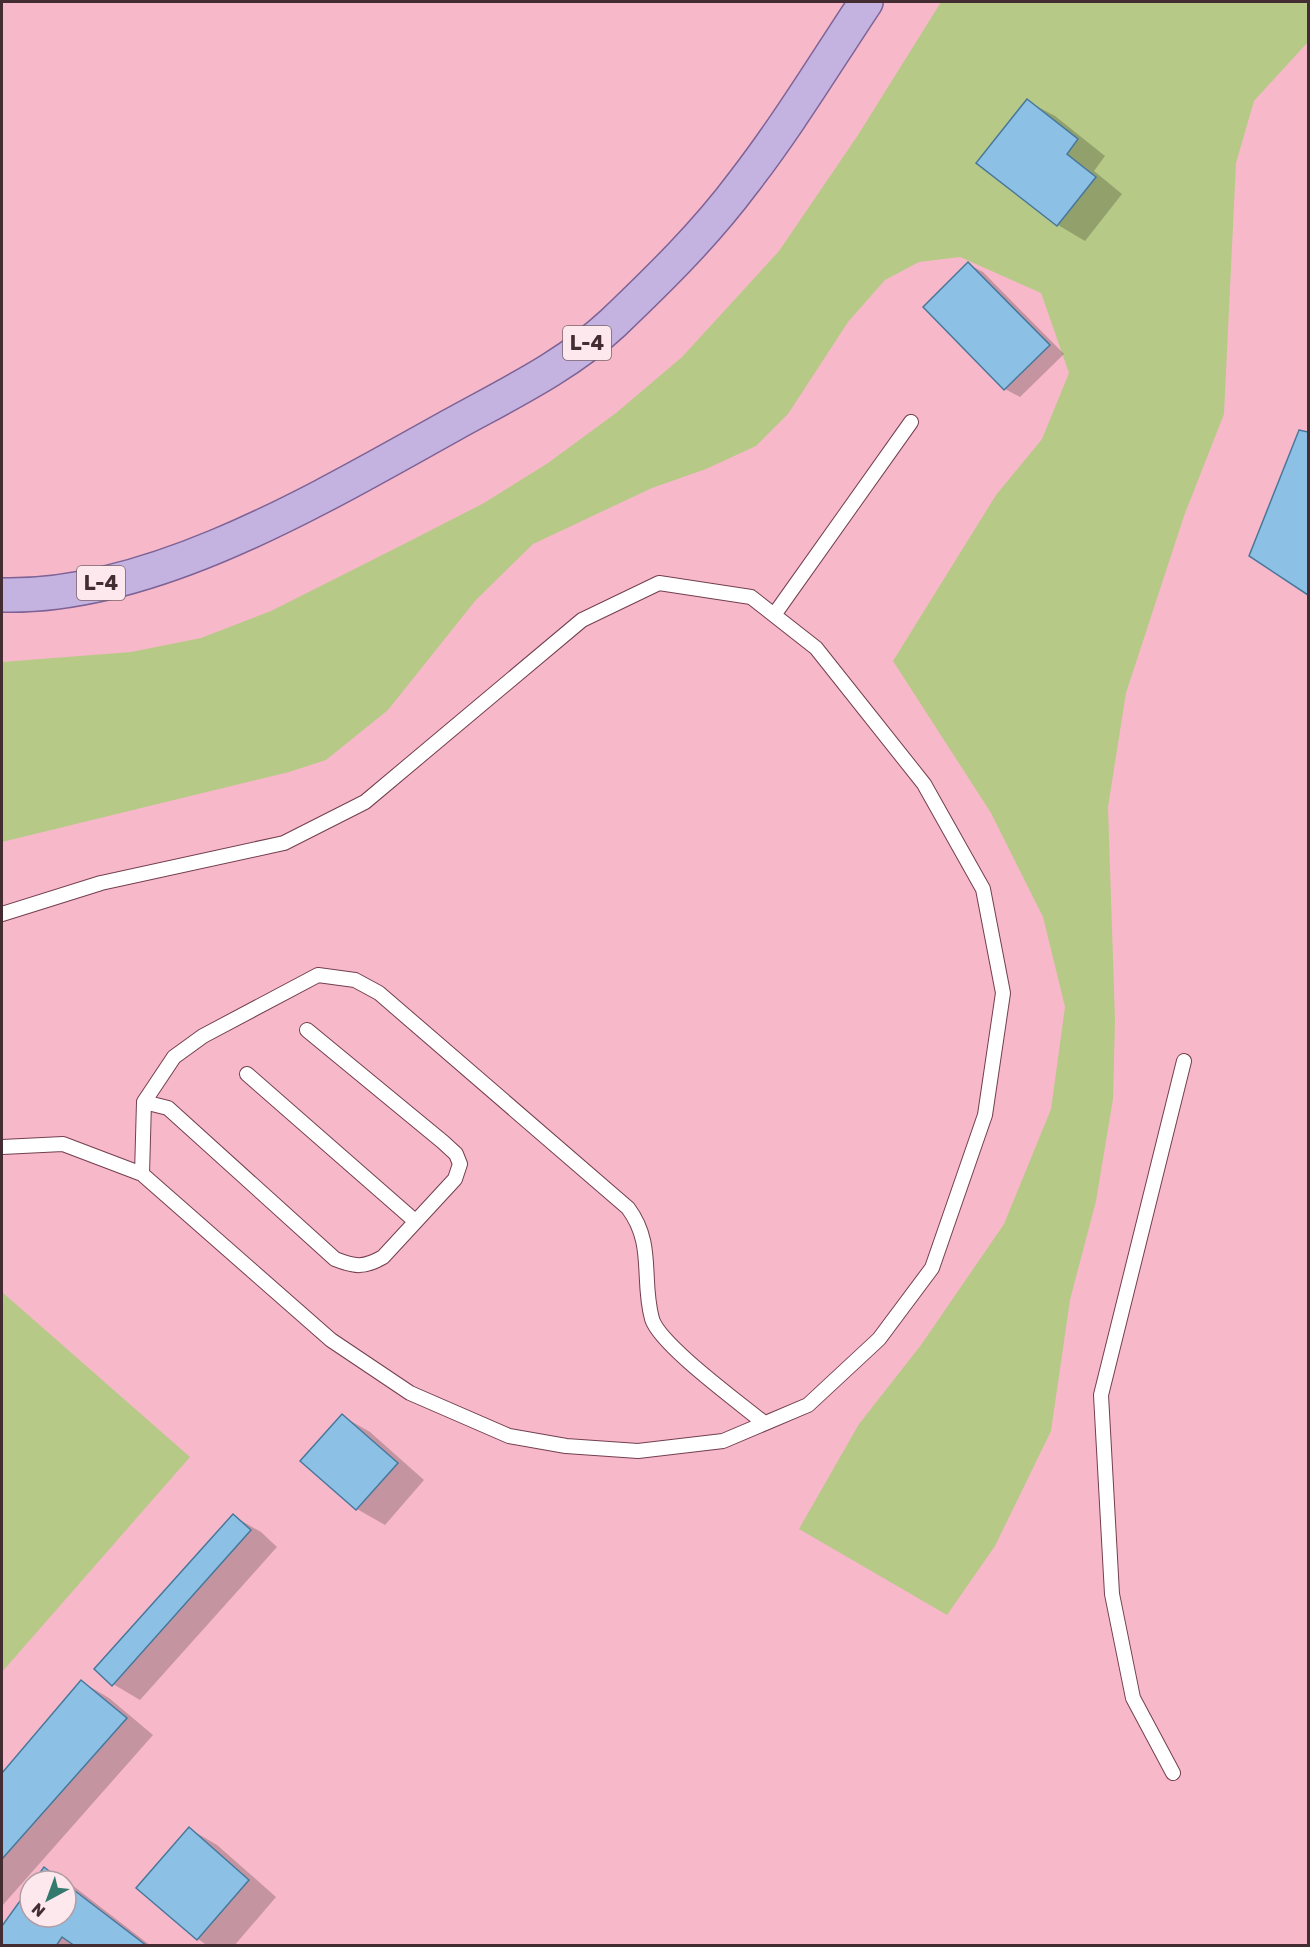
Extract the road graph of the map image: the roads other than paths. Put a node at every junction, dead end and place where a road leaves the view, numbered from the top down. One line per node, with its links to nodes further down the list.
1 (866, 2): 3 (main road, L-4)
2 (910, 422): 4 (lane)
3 (2, 595)
4 (774, 615): 5 (lane); 13 (lane)
5 (2, 915)
6 (307, 1030): 12 (lane)
7 (1184, 1061): 14 (lane)
8 (247, 1074): 12 (lane)
9 (144, 1102): 11 (lane); 12 (lane); 13 (lane)
10 (2, 1148): 11 (lane)
11 (142, 1174): 13 (lane)
12 (415, 1221)
13 (764, 1422)
14 (1173, 1773)

